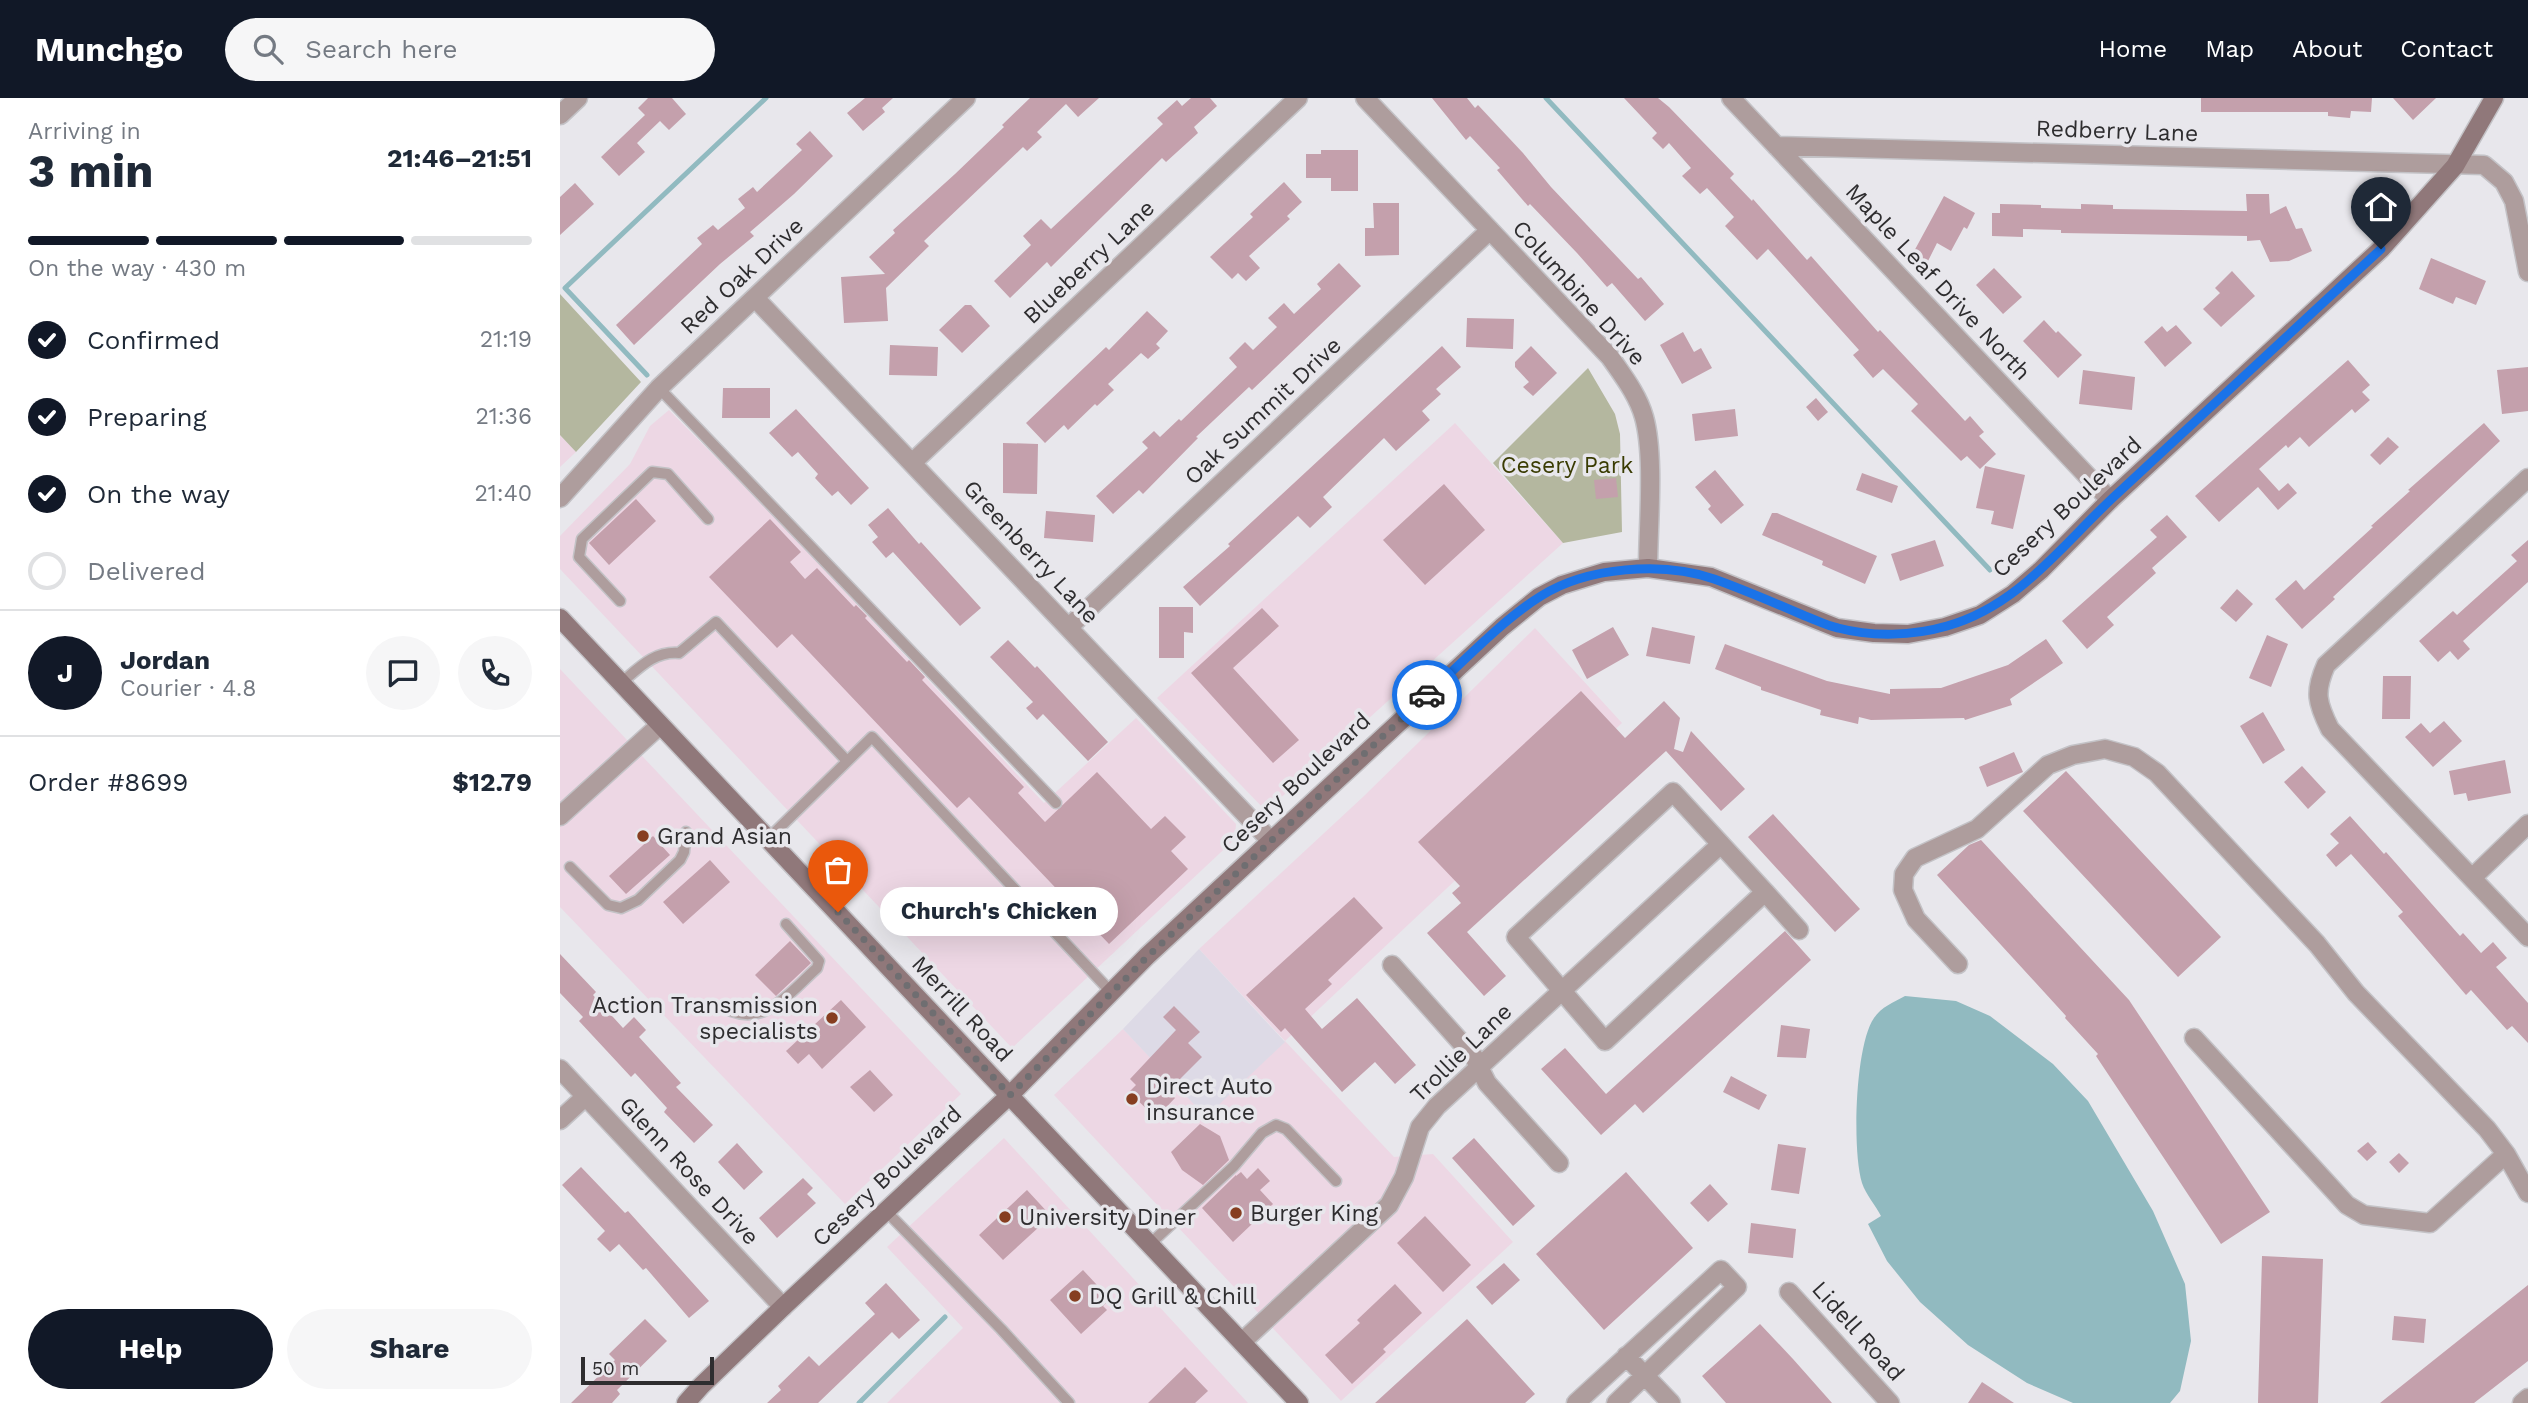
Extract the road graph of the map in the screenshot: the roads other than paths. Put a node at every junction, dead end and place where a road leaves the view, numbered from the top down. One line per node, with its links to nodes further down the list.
1 (578, 98): 7 (street)
2 (967, 98): 12 (street, Red Oak Drive)
3 (1298, 98): 14 (street, Blueberry Lane)
4 (1365, 98): 10 (street, Columbine Drive)
5 (1731, 98): 8 (street, Maple Leaf Drive North)
6 (2494, 98): 9 (main road, Cesery Boulevard)
7 (560, 115)
8 (1776, 146): 9 (street, Redberry Lane); 17 (street, Maple Leaf Drive North)
9 (2455, 166): 11 (street, Redberry Lane); 17 (main road, Cesery Boulevard)
10 (1490, 230): 19 (street, Columbine Drive); 22 (street, Oak Summit Drive)
11 (2528, 272)
12 (755, 298): 13 (street, Red Oak Drive); 14 (street, Greenberry Lane)
13 (660, 388): 16 (street, Red Oak Drive); 26 (lane)
14 (913, 462): 22 (street, Greenberry Lane)
15 (2528, 478): 34 (street)
16 (560, 498)
17 (2110, 500): 19 (main road, Cesery Boulevard)
18 (708, 519): 20 (lane)
19 (1648, 568): 31 (main road, Cesery Boulevard)
20 (620, 601)
21 (560, 618): 23 (main road, Merrill Road)
22 (1069, 627): 31 (street, Greenberry Lane)
23 (621, 683): 24 (main road, Merrill Road); 25 (lane)
24 (660, 725): 27 (street); 30 (main road, Merrill Road)
25 (847, 761): 30 (lane); 42 (lane)
26 (1056, 803)
27 (560, 816)
28 (2528, 824): 34 (street)
29 (686, 832): 33 (lane)
30 (768, 839): 47 (main road, Merrill Road)
31 (1270, 840): 42 (main road, Cesery Boulevard)
32 (1721, 844): 35 (street); 41 (street, Trollie Lane); 41 (street)
33 (570, 867)
34 (2472, 878): 38 (street)
35 (1765, 892): 37 (street); 41 (street)
36 (786, 924): 43 (lane)
37 (1799, 930)
38 (2528, 937)
39 (1958, 964): 50 (street)
40 (1392, 965): 45 (street)
41 (1563, 991): 45 (street, Trollie Lane)
42 (1111, 992): 47 (main road, Cesery Boulevard)
43 (731, 1011)
44 (2194, 1038): 50 (street)
45 (1478, 1068): 51 (street); 58 (street, Trollie Lane)
46 (560, 1069): 48 (street, Glenn Rose Drive)
47 (1010, 1095): 54 (main road, Cesery Boulevard); 55 (main road, Merrill Road)
48 (585, 1097): 49 (street); 57 (street, Glenn Rose Drive)
49 (560, 1120)
50 (2506, 1154): 53 (street)
51 (1559, 1163)
52 (1336, 1181): 55 (lane)
53 (2528, 1193)
54 (885, 1210): 57 (main road, Cesery Boulevard); 63 (lane)
55 (1150, 1244): 58 (main road, Merrill Road)
56 (1789, 1293): 68 (street, Lidell Road)
57 (783, 1307): 62 (main road, Cesery Boulevard)
58 (1242, 1342): 64 (main road, Merrill Road)
59 (1626, 1356): 60 (street); 60 (street); 65 (street)
60 (1645, 1376): 66 (street); 67 (street)
61 (2528, 1398): 69 (street)
62 (686, 1403)
63 (1069, 1403)
64 (1299, 1403)
65 (1576, 1403)
66 (1616, 1403)
67 (1671, 1403)
68 (1890, 1403)
69 (2522, 1403)

